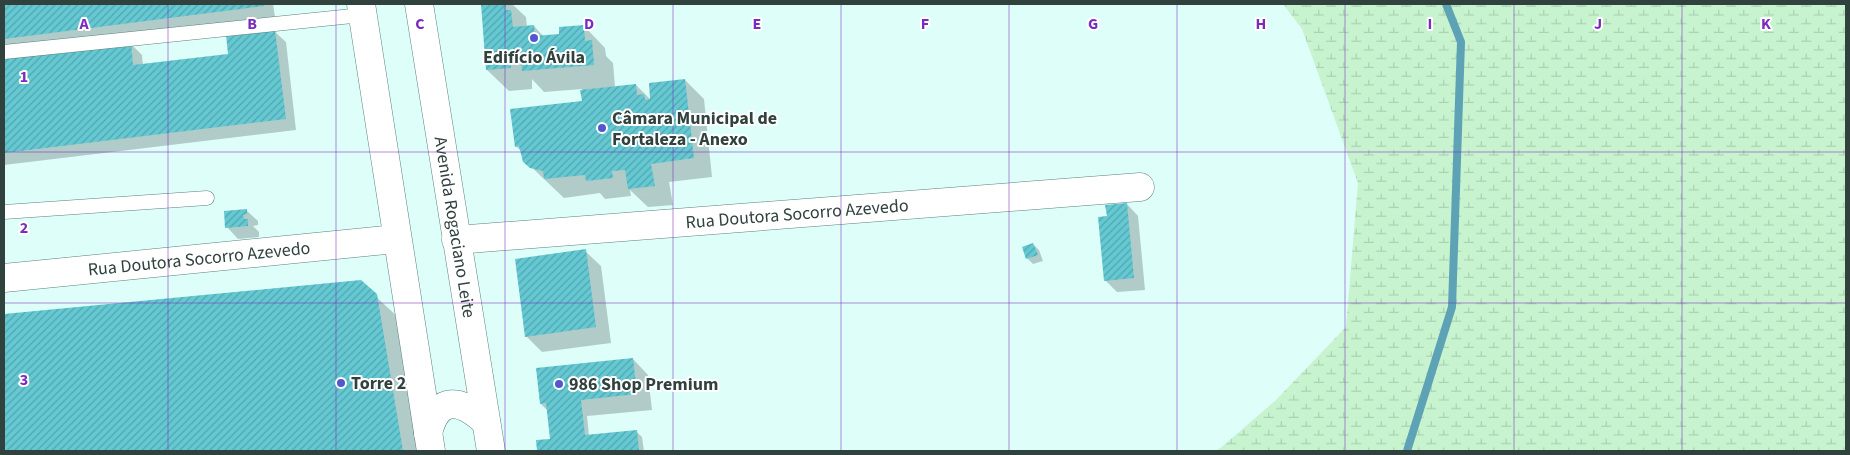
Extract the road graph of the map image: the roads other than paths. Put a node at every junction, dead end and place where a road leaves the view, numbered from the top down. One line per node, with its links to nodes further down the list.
1 (419, 4): 8 (street, Avenida Rogaciano Leite)
2 (361, 9): 3 (lane); 7 (street)
3 (4, 52)
4 (1140, 187): 8 (street, Rua Doutora Socorro Azevedo)
5 (207, 198): 6 (lane)
6 (4, 212)
7 (396, 239): 9 (street, Rua Doutora Socorro Azevedo); 11 (street)
8 (456, 240): 10 (street, Avenida Rogaciano Leite)
9 (4, 278)
10 (486, 422): 11 (street); 12 (street, Avenida Rogaciano Leite)
11 (429, 442)
12 (491, 451)

